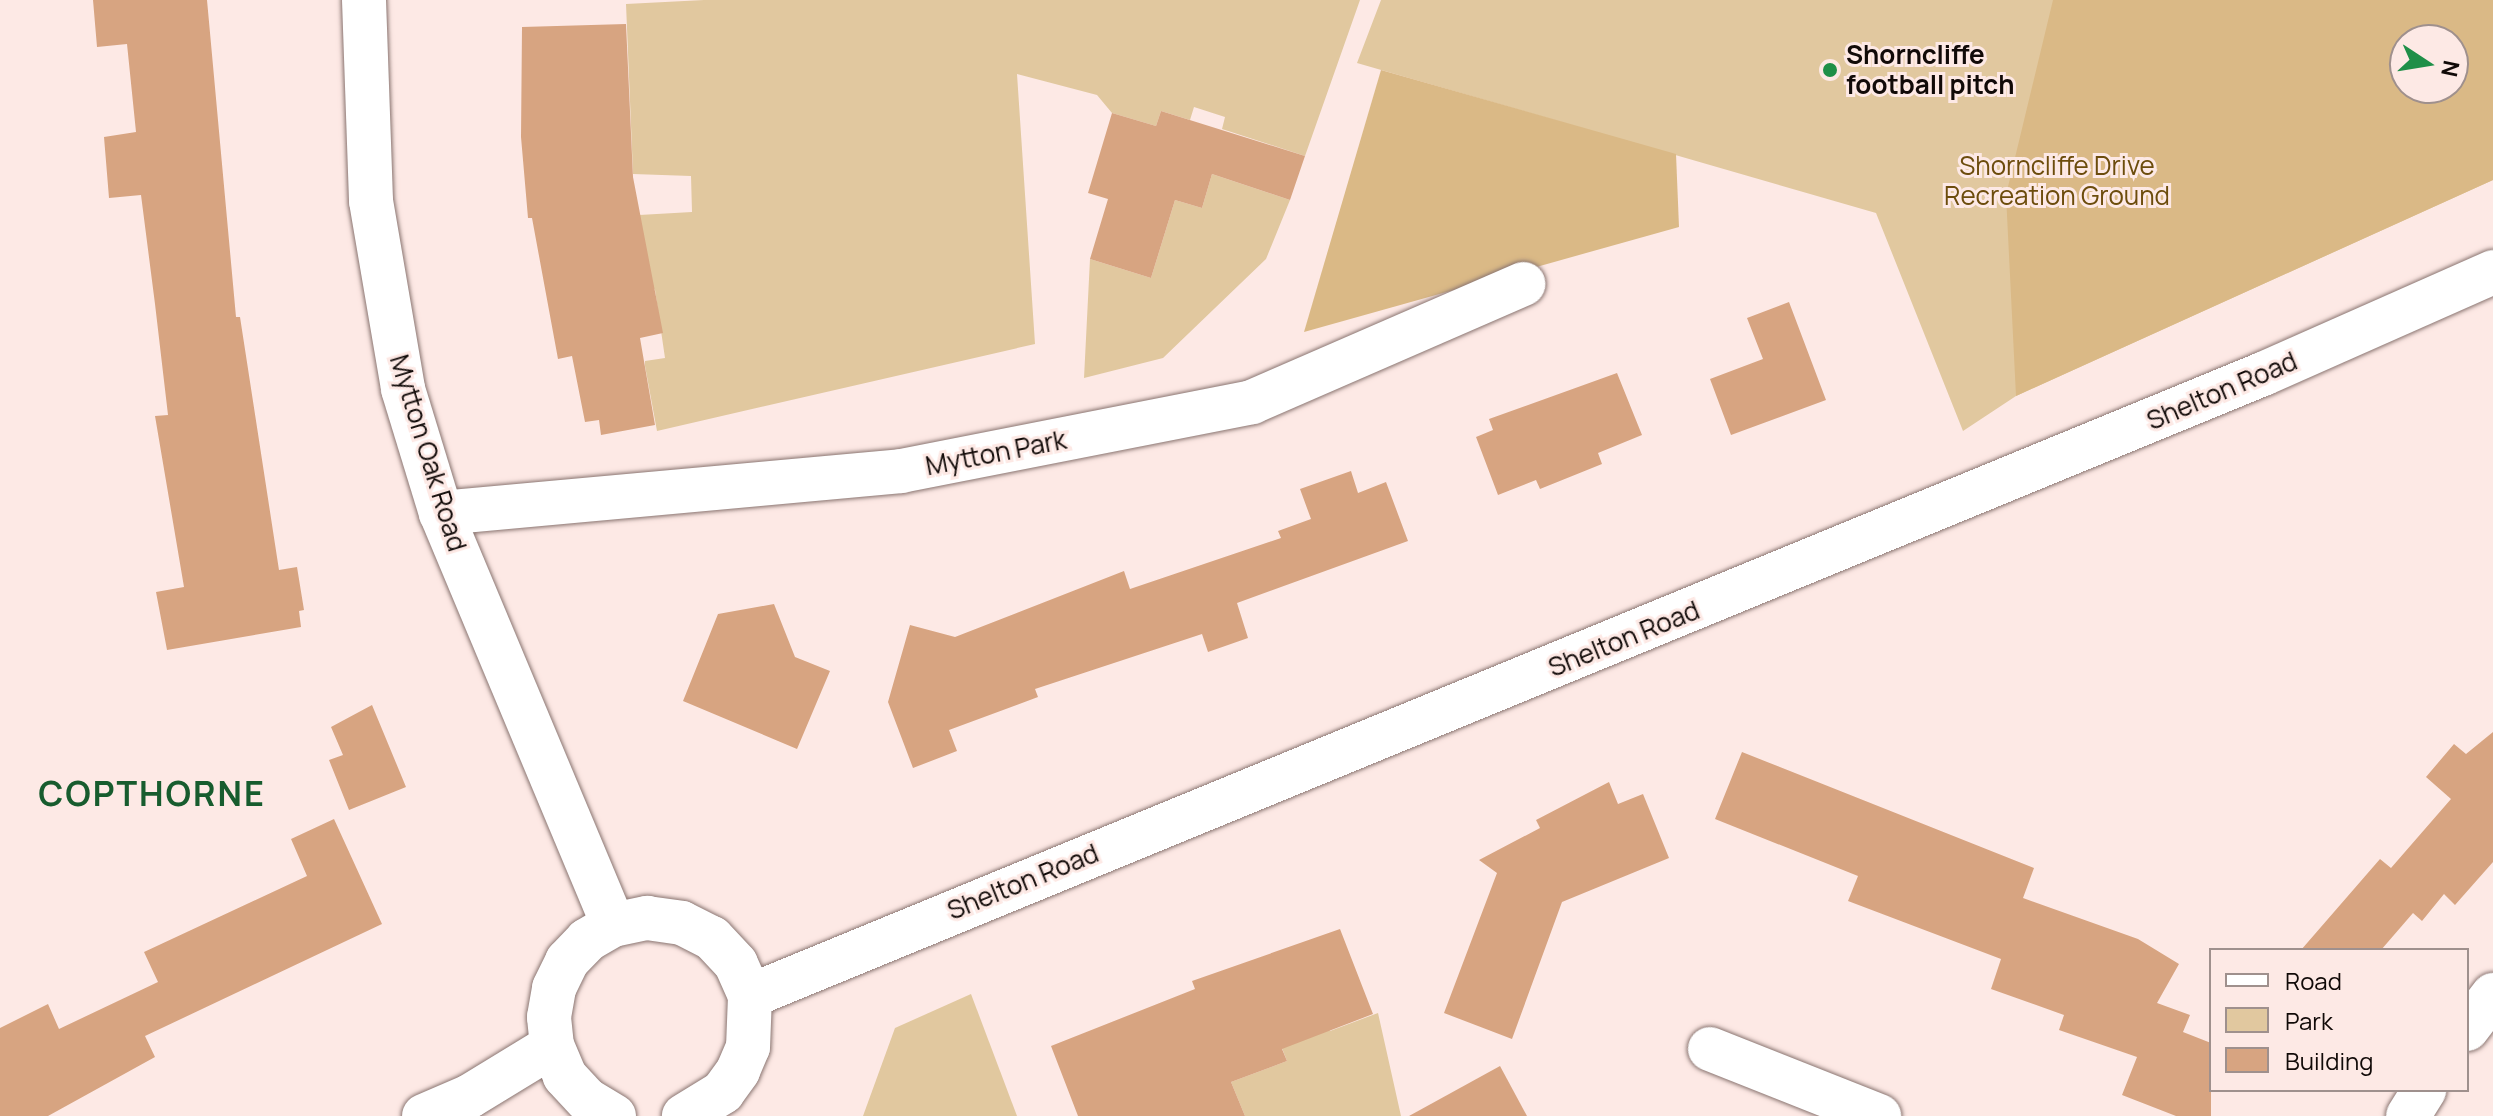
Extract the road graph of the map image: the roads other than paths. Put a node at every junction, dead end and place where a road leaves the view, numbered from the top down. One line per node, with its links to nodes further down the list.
1 (364, 0): 4 (main road, Mytton Oak Road)
2 (2493, 272): 7 (main road, Shelton Road)
3 (1524, 284): 4 (main road, Mytton Park)
4 (441, 513): 5 (main road, Mytton Oak Road)
5 (613, 925): 7 (main road); 9 (main road)
6 (2493, 995): 8 (main road)
7 (750, 996): 14 (main road)
8 (2469, 1026)
9 (552, 1046): 12 (main road); 13 (main road)
10 (1710, 1049): 15 (main road)
11 (2423, 1092): 16 (main road)
12 (424, 1116)
13 (614, 1116)
14 (684, 1116)
15 (1879, 1116)
16 (2408, 1116)

